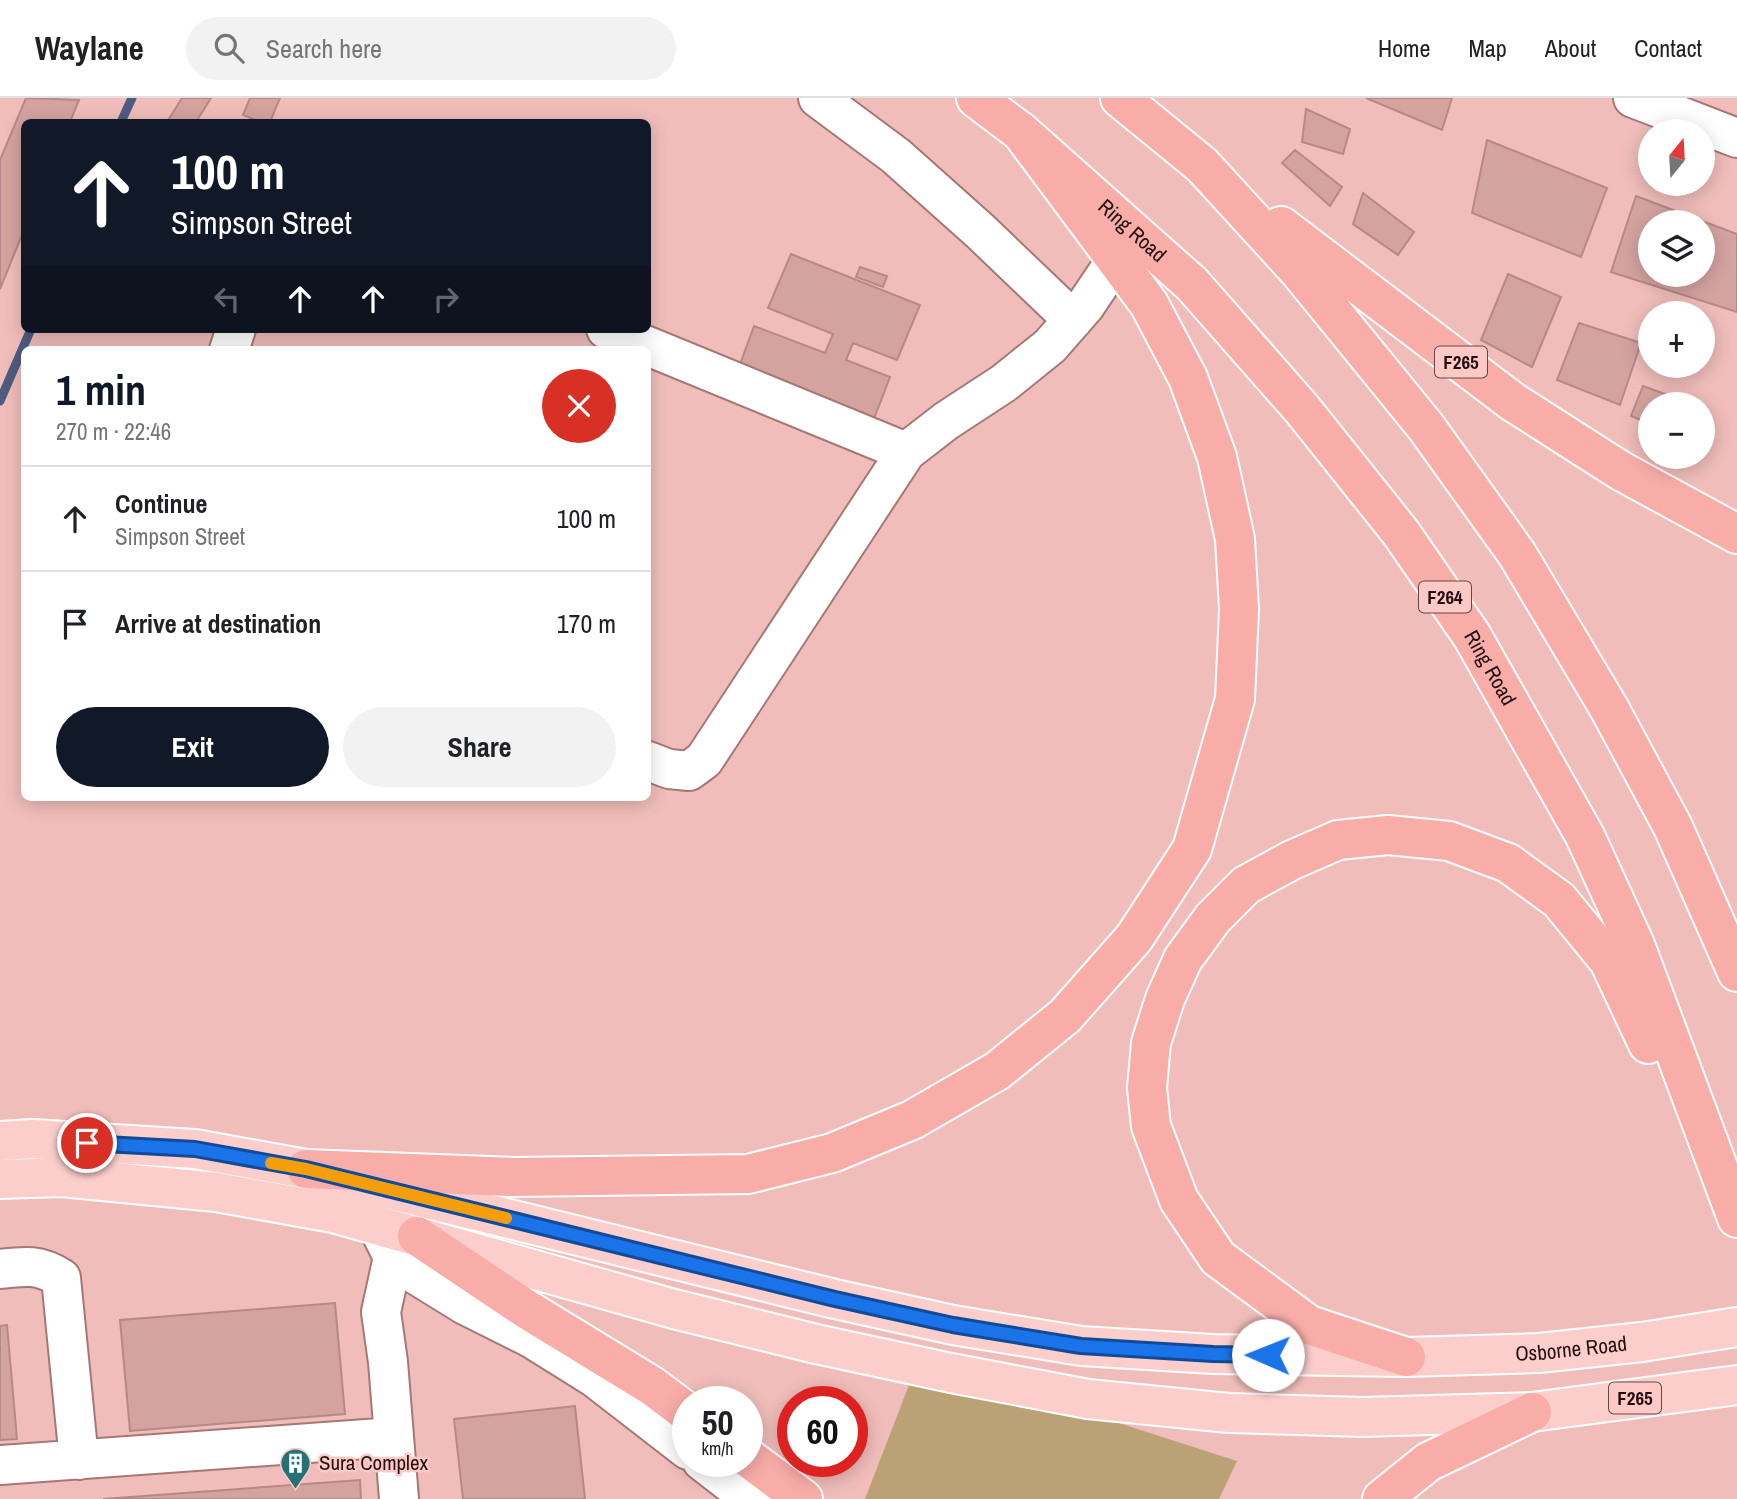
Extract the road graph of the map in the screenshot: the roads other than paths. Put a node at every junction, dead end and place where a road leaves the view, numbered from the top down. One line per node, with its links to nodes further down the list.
1 (818, 98): 9 (street)
2 (976, 98): 5 (highway, Ring Road / F264)
3 (1120, 98): 7 (highway)
4 (1633, 98): 6 (street)
5 (1021, 132): 8 (highway); 17 (highway, Ring Road / F264)
6 (1737, 138)
7 (1202, 165): 14 (highway, F265); 16 (highway)
8 (1116, 260): 9 (street); 19 (highway)
9 (1073, 320): 13 (street)
10 (616, 333): 11 (street)
11 (647, 346)
12 (651, 347): 13 (street)
13 (906, 452): 15 (street)
14 (1737, 534)
15 (651, 762)
16 (1737, 972)
17 (1689, 1085): 21 (highway, Ring Road / F264); 25 (highway)
18 (0, 1141): 19 (main road, Osborne Road)
19 (306, 1169): 25 (main road, Osborne Road)
20 (0, 1179): 22 (main road)
21 (1737, 1217)
22 (396, 1240): 27 (highway); 28 (main road); 29 (street); 30 (street)
23 (0, 1269): 31 (street)
24 (1737, 1327): 25 (main road, Osborne Road)
25 (1406, 1357)
26 (1737, 1385): 28 (main road, F265)
27 (672, 1401)
28 (1532, 1412): 38 (highway, F265)
29 (394, 1437): 31 (street); 35 (street)
30 (672, 1437)
31 (79, 1460): 32 (street)
32 (0, 1465)
33 (763, 1469): 37 (highway)
34 (723, 1477): 36 (street)
35 (399, 1499)
36 (751, 1499)
37 (803, 1499)
38 (1382, 1499)

